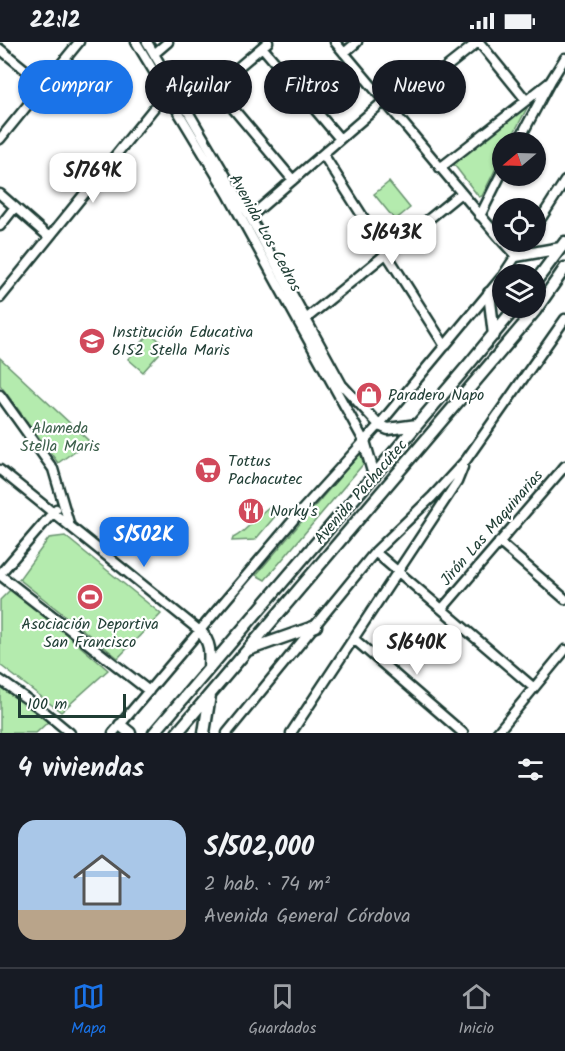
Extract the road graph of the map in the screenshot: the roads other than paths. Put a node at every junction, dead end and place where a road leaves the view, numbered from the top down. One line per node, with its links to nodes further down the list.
1 (136, 42): 14 (street, Avenida Los Cedros)
2 (147, 42): 11 (street, Avenida Los Cedros)
3 (168, 42): 11 (street)
4 (334, 42): 10 (street)
5 (357, 42): 10 (street)
6 (478, 42): 17 (street); 21 (street)
7 (75, 43): 13 (street)
8 (265, 44): 16 (street); 31 (street)
9 (0, 49): 18 (street)
10 (344, 53): 20 (street)
11 (154, 54): 15 (street, Avenida Los Cedros)
12 (565, 58): 19 (street)
13 (62, 60)
14 (147, 60)
15 (158, 60)
16 (246, 60)
17 (455, 60)
18 (18, 64)
19 (550, 82): 21 (street); 29 (street)
20 (372, 87)
21 (526, 100): 33 (street)
22 (372, 111): 31 (street)
23 (20, 114): 30 (street)
24 (149, 114): 45 (street)
25 (179, 114): 66 (street, Avenida Los Cedros)
26 (190, 114): 42 (street, Avenida Los Cedros)
27 (238, 114): 34 (street)
28 (395, 114): 33 (street)
29 (523, 132)
30 (1, 137)
31 (340, 139): 32 (street)
32 (323, 154): 34 (street); 49 (street)
33 (440, 168): 37 (street)
34 (293, 180): 42 (street)
35 (565, 181): 40 (street)
36 (495, 186): 41 (street)
37 (461, 193): 41 (street); 49 (street)
38 (0, 194): 39 (street)
39 (15, 207): 43 (street); 45 (street)
40 (546, 210)
41 (480, 216): 44 (street)
42 (250, 217): 57 (street, Avenida Los Cedros)
43 (0, 226)
44 (492, 229)
45 (49, 237): 56 (street)
46 (563, 245): 50 (main road); 52 (main road)
47 (513, 252): 50 (street)
48 (519, 252): 50 (street, Avenida Pachacútec)
49 (386, 254): 57 (street); 61 (street)
50 (516, 256): 51 (street, Avenida Pachacútec)
51 (511, 264)
52 (546, 268)
53 (565, 268): 64 (main road, Avenida Pachacútec)
54 (492, 289): 55 (street, Avenida Pachacútec)
55 (489, 293): 60 (main road); 61 (street, Avenida Pachacútec)
56 (0, 298)
57 (307, 318): 65 (street, Avenida Los Cedros)
58 (507, 318): 60 (main road, Avenida Pachacútec)
59 (565, 319): 70 (street)
60 (494, 335): 63 (main road, Avenida Pachacútec)
61 (445, 346): 67 (street, Avenida Pachacútec)
62 (0, 395): 74 (street)
63 (439, 399): 64 (main road); 68 (main road, Avenida Pachacútec)
64 (452, 410): 86 (main road, Avenida Pachacútec)
65 (366, 411): 66 (street); 67 (street, Avenida Los Cedros)
66 (354, 423): 69 (street, Avenida Los Cedros)
67 (379, 425): 68 (main road); 69 (street, Avenida Pachacútec)
68 (417, 425): 73 (main road, Avenida Pachacútec)
69 (364, 441): 73 (main road); 84 (street, Avenida Pachacútec)
70 (466, 460): 78 (street); 79 (street)
71 (0, 470): 75 (street)
72 (564, 470): 77 (street, Jirón Las Maquinarias)
73 (374, 475): 88 (main road, Avenida Pachacútec)
74 (62, 502): 75 (street); 76 (street)
75 (52, 512): 76 (street); 80 (street)
76 (70, 526): 84 (street)
77 (499, 542): 81 (street); 82 (street, Jirón Las Maquinarias)
78 (375, 552): 79 (street); 83 (street)
79 (397, 571): 82 (street); 85 (street)
80 (0, 574): 91 (street)
81 (565, 599)
82 (442, 609): 90 (street)
83 (316, 626): 86 (main road); 99 (street)
84 (200, 631): 88 (main road); 91 (street, Avenida Pachacútec)
85 (354, 639): 100 (street); 101 (street)
86 (248, 650): 92 (main road, Avenida Pachacútec)
87 (565, 650): 90 (street)
88 (209, 669): 96 (main road, Avenida Pachacútec)
89 (0, 680): 94 (street)
90 (534, 688): 102 (street)
91 (150, 691): 93 (street, Avenida Pachacútec)
92 (210, 693): 97 (main road, Avenida Pachacútec); 98 (main road)
93 (117, 729): 95 (main road)
94 (70, 733)
95 (130, 733)
96 (154, 733)
97 (177, 733)
98 (204, 733)
99 (227, 733)
100 (291, 733)
101 (463, 733)
102 (497, 733)

